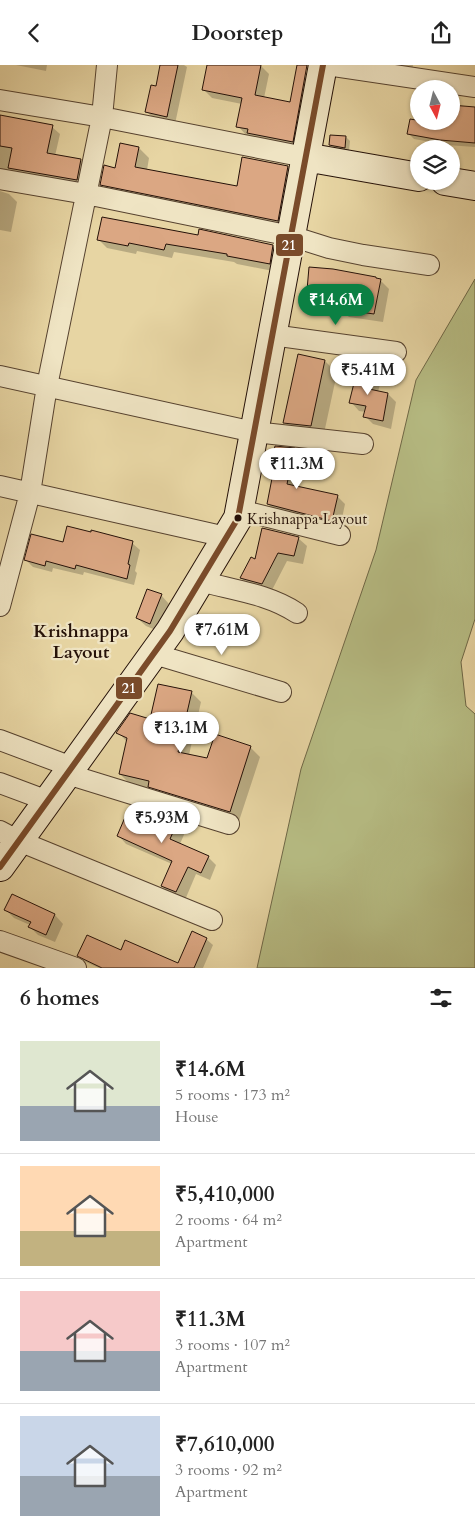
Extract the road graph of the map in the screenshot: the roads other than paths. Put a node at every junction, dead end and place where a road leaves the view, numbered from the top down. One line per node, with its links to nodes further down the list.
1 (107, 65): 6 (street)
2 (322, 65): 7 (street)
3 (327, 65): 4 (street)
4 (475, 87)
5 (0, 100): 6 (street)
6 (102, 117): 7 (street); 12 (street)
7 (305, 157): 8 (street); 13 (street)
8 (410, 175)
9 (0, 179): 12 (street)
10 (460, 184): 11 (street)
11 (475, 186)
12 (86, 194): 13 (street); 18 (street)
13 (291, 237): 14 (street); 15 (street)
14 (428, 265)
15 (272, 335): 16 (street); 19 (street)
16 (396, 352)
17 (0, 376): 18 (street)
18 (47, 386): 19 (street); 22 (street)
19 (254, 432): 20 (street); 23 (street)
20 (363, 444)
21 (0, 486): 22 (street)
22 (30, 493): 25 (street); 26 (street)
23 (240, 510): 24 (street); 25 (street)
24 (340, 535)
25 (226, 537): 27 (street)
26 (3, 579): 28 (street)
27 (200, 581): 29 (street); 30 (street)
28 (0, 606)
29 (297, 613)
30 (154, 654): 31 (street); 33 (street)
31 (281, 692)
32 (0, 740): 33 (street)
33 (70, 771): 35 (street); 36 (street)
34 (0, 783): 35 (street)
35 (48, 801): 37 (street)
36 (229, 824)
37 (9, 836): 38 (street); 39 (street)
38 (0, 867)
39 (212, 920)
40 (0, 941): 41 (street)
41 (76, 968)

